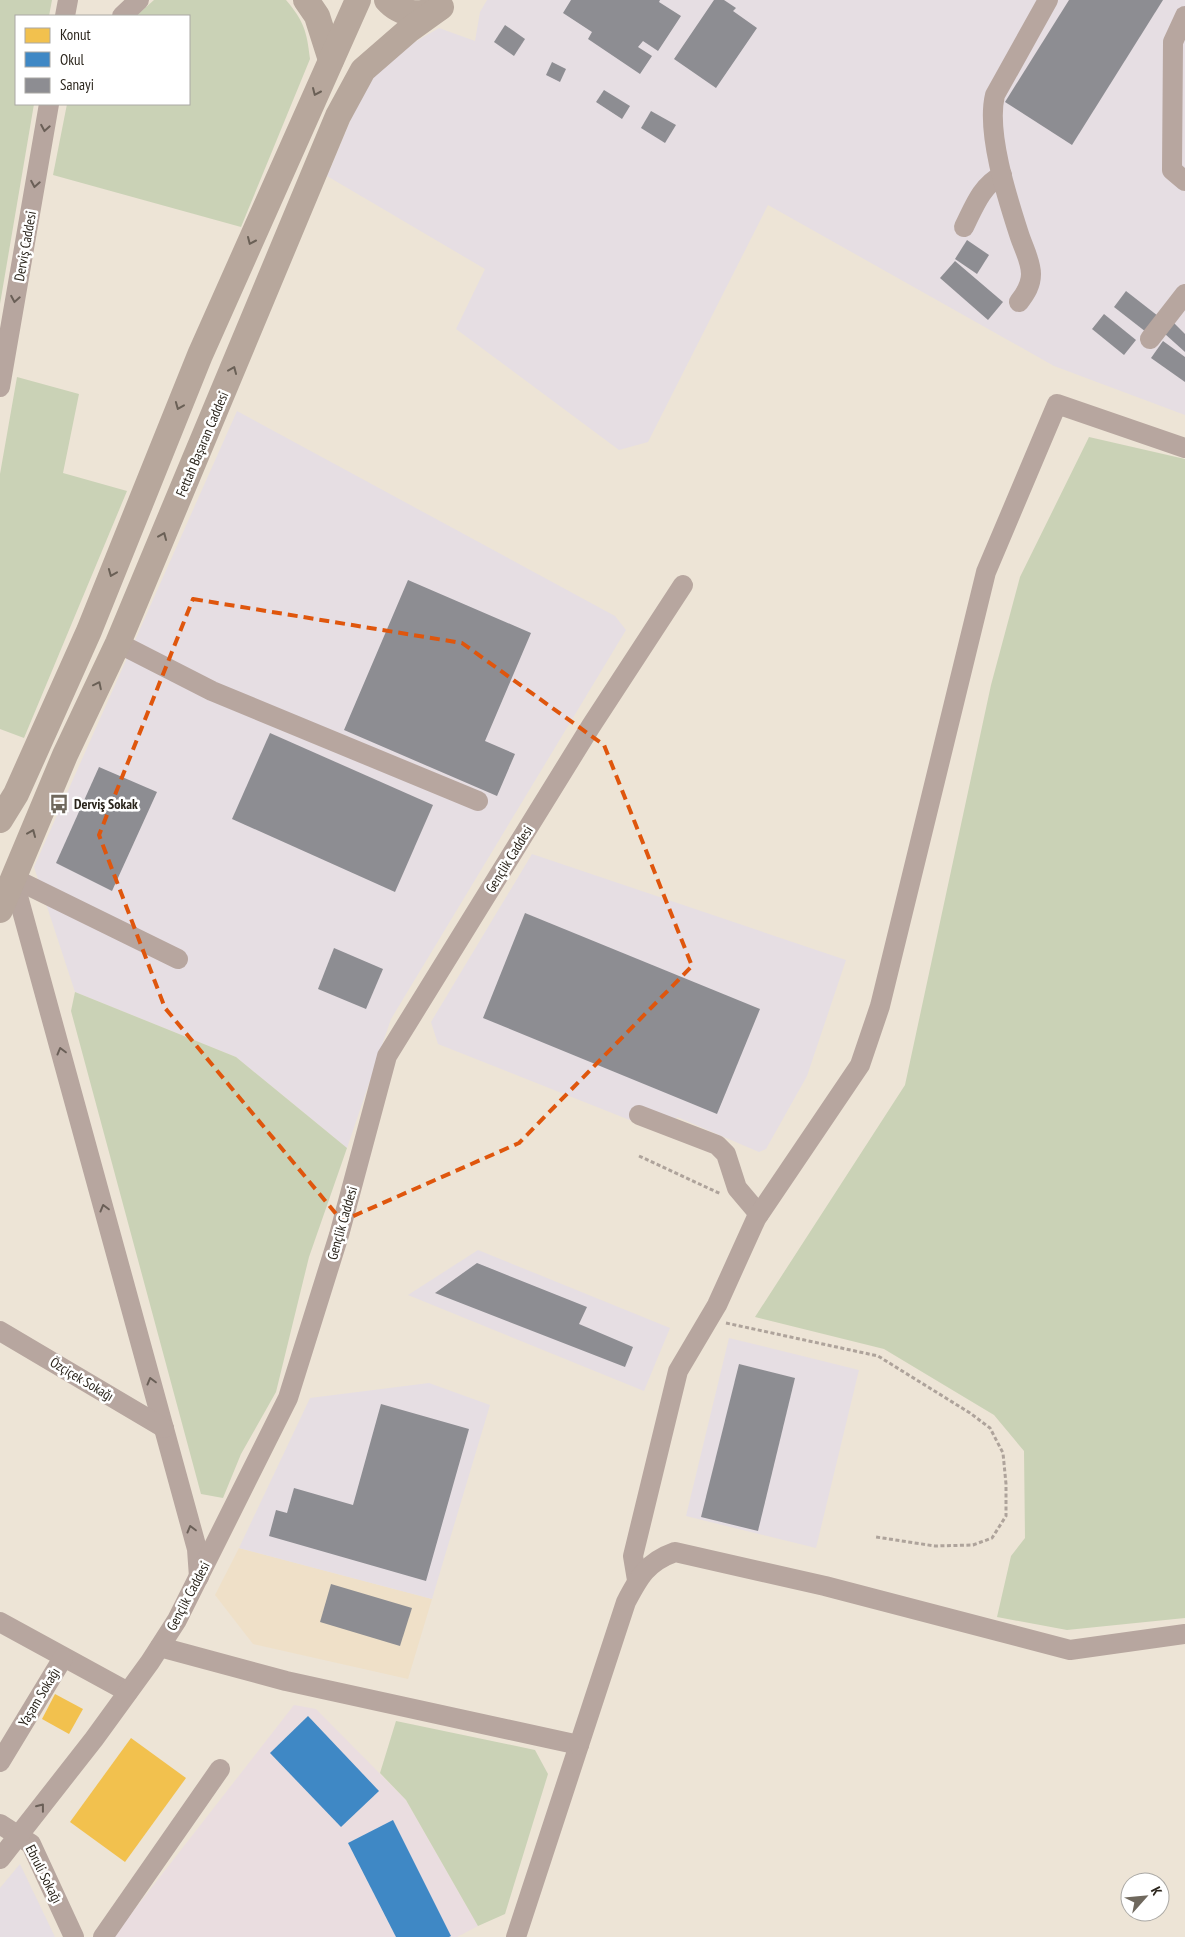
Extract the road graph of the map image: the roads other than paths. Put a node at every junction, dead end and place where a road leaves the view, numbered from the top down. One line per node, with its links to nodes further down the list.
1 (68, 0): 8 (street)
2 (139, 0): 9 (street)
3 (306, 0): 12 (main road)
4 (358, 0): 12 (main road)
5 (387, 0): 7 (main road)
6 (1048, 0): 14 (street)
7 (445, 4): 23 (main road, Fettah Başaran Caddesi, one-way to 7)
8 (65, 15)
9 (123, 15)
10 (1185, 16): 11 (street)
11 (1179, 45): 15 (street)
12 (331, 60): 25 (main road, one-way to 25)
13 (49, 105): 20 (street, Derviş Caddesi, one-way to 20)
14 (1002, 175): 16 (street); 18 (street)
15 (1185, 181)
16 (964, 227)
17 (1185, 294): 19 (street)
18 (1019, 302)
19 (1150, 339)
20 (0, 388)
21 (1185, 448): 30 (street)
22 (683, 585): 33 (street, Gençlik Caddesi)
23 (118, 644): 24 (street); 26 (main road, Fettah Başaran Caddesi, one-way to 23)
24 (478, 801)
25 (0, 820)
26 (13, 878): 27 (main road, Fettah Başaran Caddesi); 28 (street); 32 (street, one-way to 26)
27 (0, 910)
28 (178, 959)
29 (639, 1115): 30 (street)
30 (759, 1214): 34 (street)
31 (0, 1330): 32 (street, Özçiçek Sokağı)
32 (164, 1428): 33 (street, one-way to 32)
33 (199, 1576): 37 (street, Gençlik Caddesi)
34 (638, 1580): 36 (street); 40 (street)
35 (0, 1622): 38 (street)
36 (1185, 1634)
37 (160, 1647): 39 (street, Gençlik Caddesi); 40 (street)
38 (63, 1658): 39 (street); 41 (street, Yaşam Sokağı)
39 (128, 1692): 44 (street, Gençlik Caddesi, one-way to 39)
40 (579, 1745): 46 (street)
41 (0, 1762)
42 (220, 1769): 48 (street)
43 (0, 1824): 44 (street, Ebruli Sokağı)
44 (19, 1834): 45 (street, Gençlik Caddesi); 47 (street, Ebruli Sokağı)
45 (0, 1858)
46 (514, 1936)
47 (74, 1937)
48 (104, 1937)

